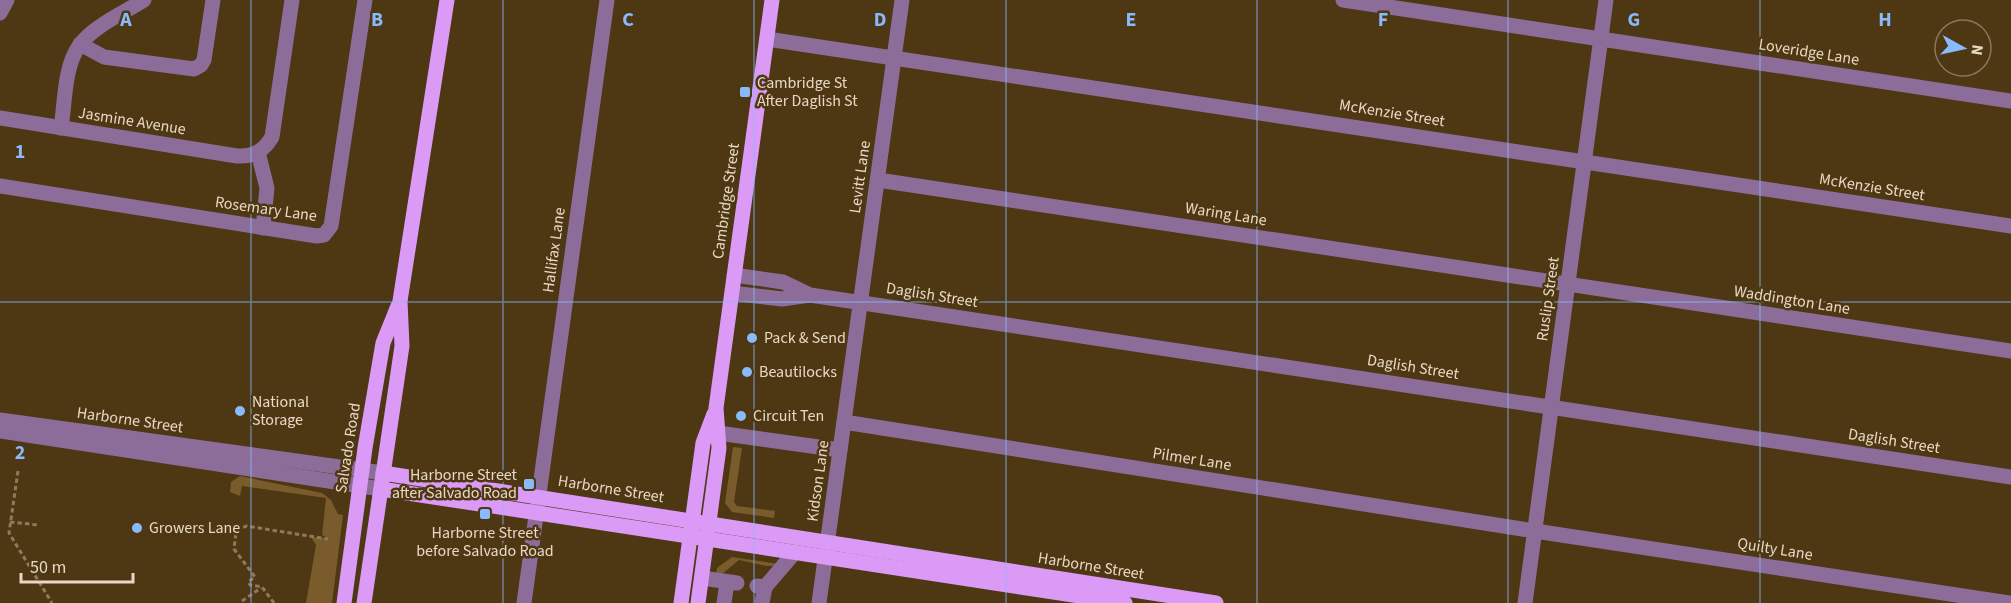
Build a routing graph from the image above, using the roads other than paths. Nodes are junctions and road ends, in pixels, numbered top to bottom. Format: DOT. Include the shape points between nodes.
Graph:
graph roads {
  1 [pos="7,0"];
  2 [pos="144,0"];
  3 [pos="213,0"];
  4 [pos="292,0"];
  5 [pos="364,0"];
  6 [pos="447,0"];
  7 [pos="607,0"];
  8 [pos="772,0"];
  9 [pos="902,0"];
  10 [pos="1343,0"];
  11 [pos="1606,0"];
  12 [pos="0,13"];
  13 [pos="766,39"];
  14 [pos="1601,39"];
  15 [pos="80,44"];
  16 [pos="894,56"];
  17 [pos="2011,101"];
  18 [pos="0,118"];
  19 [pos="61,128"];
  20 [pos="258,152"];
  21 [pos="1585,161"];
  22 [pos="878,180"];
  23 [pos="0,186"];
  24 [pos="2011,226"];
  25 [pos="262,228"];
  26 [pos="734,275"];
  27 [pos="1568,284"];
  28 [pos="732,293"];
  29 [pos="810,295"];
  30 [pos="400,301"];
  31 [pos="861,303"];
  32 [pos="2011,351"];
  33 [pos="716,408"];
  34 [pos="1552,408"];
  35 [pos="0,420"];
  36 [pos="844,422"];
  37 [pos="0,431"];
  38 [pos="718,433"];
  39 [pos="840,450"];
  40 [pos="362,470"];
  41 [pos="383,473"];
  42 [pos="2011,477"];
  43 [pos="360,486"];
  44 [pos="381,489"];
  45 [pos="537,504"];
  46 [pos="692,520"];
  47 [pos="710,522"];
  48 [pos="1535,531"];
  49 [pos="690,536"];
  50 [pos="707,539"];
  51 [pos="827,541"];
  52 [pos="795,552"];
  53 [pos="825,557"];
  54 [pos="702,578"];
  55 [pos="344,603"];
  56 [pos="364,603"];
  57 [pos="524,603"];
  58 [pos="681,603"];
  59 [pos="698,603"];
  60 [pos="724,603"];
  61 [pos="762,603"];
  62 [pos="819,603"];
  63 [pos="1125,603"];
  64 [pos="1216,603"];
  65 [pos="1525,603"];
  66 [pos="2009,603"];
  1 -- 12 [label="street"];
  2 -- 15 [label="street"];
  3 -- 15 [label="street" via="204,60 194,69 104,57"];
  4 -- 20 [label="street" via="274,129 268,144"];
  5 -- 25 [label="street, Rosemary Lane" via="330,229 317,236"];
  6 -- 30 [label="main road, Salvado Road"];
  7 -- 45 [label="street, Hallifax Lane"];
  8 -- 13 [label="main road, Cambridge Street"];
  9 -- 16 [label="street, Levitt Lane"];
  10 -- 14 [label="street, Loveridge Lane"];
  11 -- 14 [label="street, Ruslip Street"];
  13 -- 16 [label="street, McKenzie Street"];
  13 -- 26 [label="main road, Cambridge Street"];
  14 -- 17 [label="street, Loveridge Lane"];
  14 -- 21 [label="street, Ruslip Street"];
  15 -- 19 [label="street" via="71,63"];
  16 -- 21 [label="street, McKenzie Street"];
  16 -- 22 [label="street, Levitt Lane"];
  18 -- 19 [label="street, Jasmine Avenue"];
  19 -- 20 [label="street, Jasmine Avenue" via="237,156"];
  20 -- 25 [label="street" via="267,188"];
  21 -- 24 [label="street, McKenzie Street"];
  21 -- 27 [label="street, Ruslip Street"];
  22 -- 27 [label="street, Waring Lane"];
  22 -- 31 [label="street, Levitt Lane"];
  23 -- 25 [label="street, Rosemary Lane"];
  26 -- 28 [label="main road, Cambridge Street"];
  26 -- 29 [label="street, Daglish Street" via="783,282"];
  27 -- 32 [label="street, Waddington Lane"];
  27 -- 34 [label="street, Ruslip Street"];
  28 -- 29 [label="street, Daglish Street" via="782,299"];
  28 -- 33 [label="main road, Cambridge Street"];
  29 -- 31 [label="street, Daglish Street"];
  30 -- 40 [label="main road, Salvado Road" via="383,343"];
  30 -- 41 [label="main road, Salvado Road" via="402,346"];
  31 -- 34 [label="street, Daglish Street"];
  31 -- 36 [label="street, Kidson Lane"];
  33 -- 38 [label="main road, Cambridge Street"];
  33 -- 46 [label="main road, Cambridge Street" via="703,443"];
  34 -- 42 [label="street, Daglish Street"];
  34 -- 48 [label="street, Ruslip Street"];
  35 -- 40 [label="street, Harborne Street"];
  36 -- 39 [label="street, Kidson Lane"];
  36 -- 48 [label="street, Pilmer Lane"];
  37 -- 43 [label="street, Harborne Street"];
  38 -- 39 [label="street" via="764,445"];
  38 -- 47 [label="main road, Cambridge Street"];
  39 -- 51 [label="street, Kidson Lane"];
  40 -- 41 [label="street, Harborne Street"];
  40 -- 43 [label="main road, Salvado Road"];
  41 -- 44 [label="main road, Salvado Road"];
  41 -- 45 [label="main road, Harborne Street"];
  43 -- 44 [label="street, Harborne Street"];
  43 -- 55 [label="main road, Salvado Road"];
  44 -- 45 [label="main road, Harborne Street"];
  44 -- 56 [label="main road, Salvado Road"];
  45 -- 46 [label="main road, Harborne Street"];
  45 -- 49 [label="main road, Harborne Street"];
  45 -- 57 [label="street, Hallifax Lane"];
  46 -- 47 [label="main road, Harborne Street"];
  46 -- 49 [label="main road, Cambridge Street"];
  47 -- 50 [label="main road, Cambridge Street"];
  47 -- 51 [label="main road, Harborne Street"];
  48 -- 65 [label="street, Ruslip Street"];
  48 -- 66 [label="street, Quilty Lane"];
  49 -- 50 [label="main road, Harborne Street"];
  49 -- 58 [label="main road, Cambridge Street"];
  50 -- 52 [label="main road, Harborne Street"];
  50 -- 54 [label="main road, Cambridge Street"];
  51 -- 53 [label="street, Kidson Lane"];
  51 -- 64 [label="main road, Harborne Street"];
  52 -- 53 [label="main road, Harborne Street"];
  52 -- 61 [label="street" via="761,587"];
  53 -- 62 [label="street, Kidson Lane"];
  53 -- 63 [label="main road, Harborne Street"];
  54 -- 59 [label="main road, Cambridge Street"];
  54 -- 60 [label="street" via="732,582"];
}
